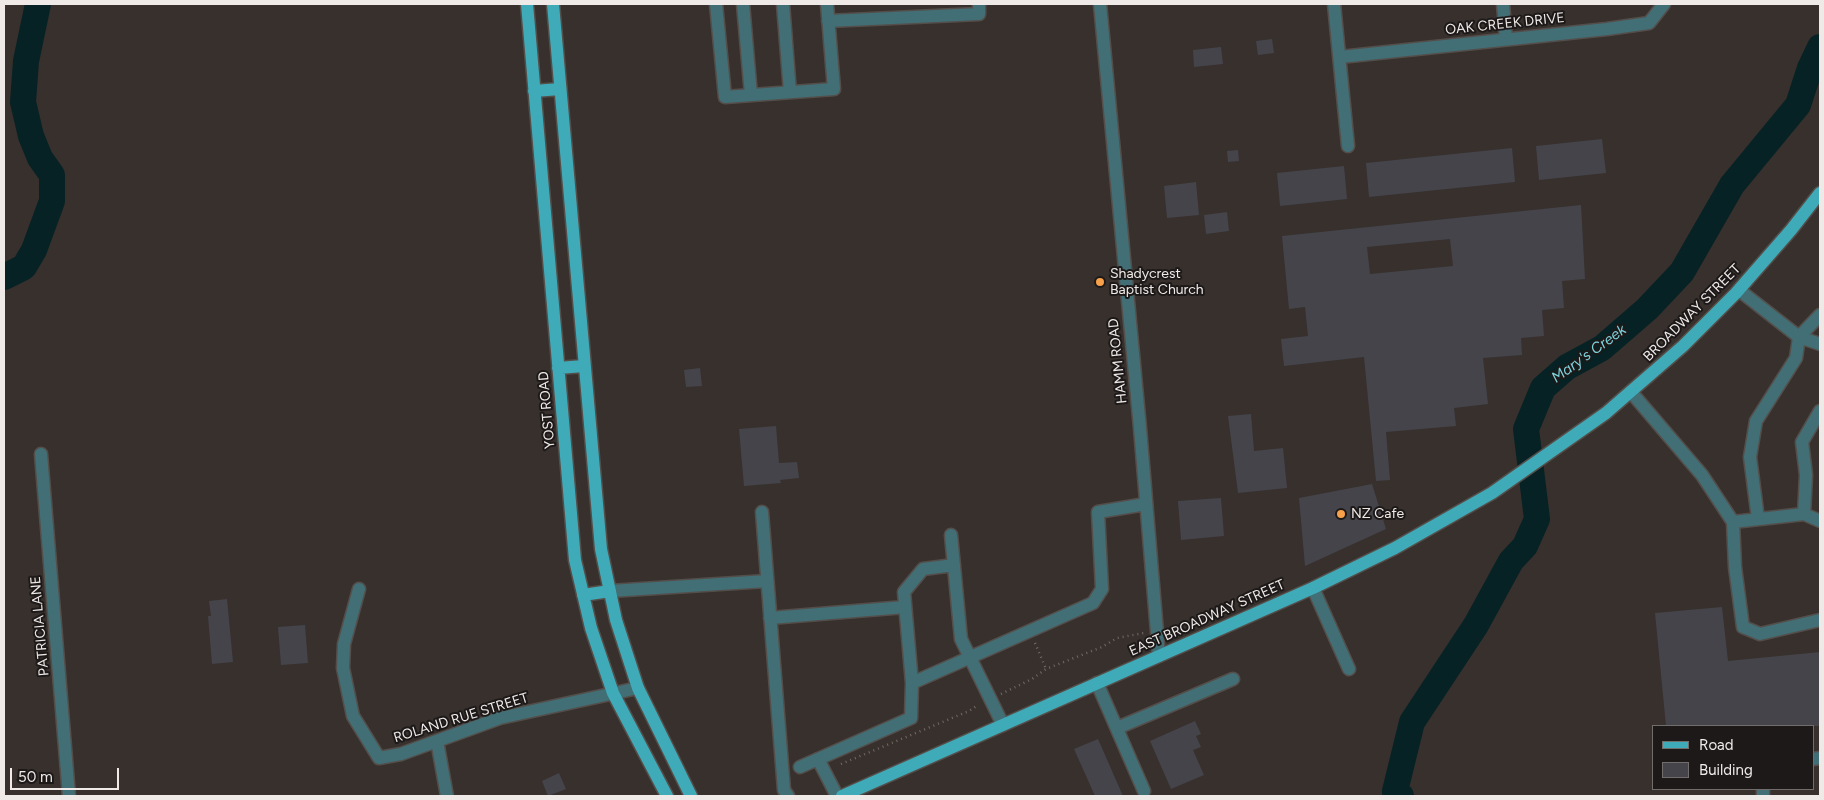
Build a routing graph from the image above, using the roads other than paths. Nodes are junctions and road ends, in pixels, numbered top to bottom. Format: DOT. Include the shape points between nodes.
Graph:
graph roads {
  1 [pos="527,4"];
  2 [pos="553,4"];
  3 [pos="716,4"];
  4 [pos="743,4"];
  5 [pos="783,4"];
  6 [pos="826,4"];
  7 [pos="979,4"];
  8 [pos="1100,4"];
  9 [pos="1334,4"];
  10 [pos="1503,4"];
  11 [pos="1664,4"];
  12 [pos="828,22"];
  13 [pos="1506,39"];
  14 [pos="1340,57"];
  15 [pos="560,89"];
  16 [pos="534,91"];
  17 [pos="790,92"];
  18 [pos="750,95"];
  19 [pos="1348,146"];
  20 [pos="1820,193"];
  21 [pos="1739,290"];
  22 [pos="1820,315"];
  23 [pos="1799,337"];
  24 [pos="1820,344"];
  25 [pos="584,366"];
  26 [pos="558,368"];
  27 [pos="1632,392"];
  28 [pos="1820,411"];
  29 [pos="1570,440"];
  30 [pos="40,454"];
  31 [pos="1146,504"];
  32 [pos="762,512"];
  33 [pos="1804,514"];
  34 [pos="1758,519"];
  35 [pos="1820,521"];
  36 [pos="1733,522"];
  37 [pos="951,535"];
  38 [pos="954,565"];
  39 [pos="767,581"];
  40 [pos="1313,588"];
  41 [pos="359,589"];
  42 [pos="610,591"];
  43 [pos="583,594"];
  44 [pos="905,607"];
  45 [pos="770,618"];
  46 [pos="1820,620"];
  47 [pos="1159,656"];
  48 [pos="970,658"];
  49 [pos="1349,669"];
  50 [pos="1232,679"];
  51 [pos="912,683"];
  52 [pos="1098,683"];
  53 [pos="638,688"];
  54 [pos="613,693"];
  55 [pos="1003,725"];
  56 [pos="1117,728"];
  57 [pos="437,741"];
  58 [pos="821,765"];
  59 [pos="800,767"];
  60 [pos="1144,791"];
  61 [pos="69,796"];
  62 [pos="447,796"];
  63 [pos="667,796"];
  64 [pos="691,796"];
  65 [pos="788,796"];
  66 [pos="838,796"];
  67 [pos="842,796"];
  1 -- 16 [label="main road, YOST ROAD"];
  2 -- 15 [label="main road"];
  3 -- 18 [label="street" via="725,97"];
  4 -- 18 [label="street"];
  5 -- 17 [label="street"];
  6 -- 12 [label="street"];
  7 -- 12 [label="street" via="979,14"];
  8 -- 31 [label="street, HAMM ROAD"];
  9 -- 14 [label="street"];
  10 -- 13 [label="street"];
  11 -- 13 [label="street, OAK CREEK DRIVE" via="1649,23"];
  12 -- 17 [label="street" via="834,89"];
  13 -- 14 [label="street, OAK CREEK DRIVE"];
  14 -- 19 [label="street"];
  15 -- 16 [label="main road"];
  15 -- 25 [label="main road"];
  16 -- 26 [label="main road, YOST ROAD"];
  17 -- 18 [label="street"];
  20 -- 21 [label="main road, BROADWAY STREET"];
  21 -- 23 [label="street"];
  21 -- 27 [label="main road, BROADWAY STREET"];
  22 -- 23 [label="street"];
  23 -- 24 [label="street"];
  23 -- 34 [label="street" via="1796,358 1756,420 1750,457"];
  25 -- 26 [label="main road"];
  25 -- 42 [label="main road" via="601,549"];
  26 -- 43 [label="main road, YOST ROAD" via="575,560"];
  27 -- 29 [label="main road, BROADWAY STREET"];
  27 -- 36 [label="street" via="1702,475"];
  28 -- 33 [label="street" via="1802,442 1806,475"];
  29 -- 40 [label="main road, EAST BROADWAY STREET" via="1492,493 1395,548"];
  30 -- 61 [label="street, PATRICIA LANE"];
  31 -- 47 [label="street, HAMM ROAD"];
  31 -- 48 [label="street" via="1098,512 1102,589 1092,603"];
  32 -- 39 [label="street"];
  33 -- 34 [label="street"];
  33 -- 35 [label="street"];
  34 -- 36 [label="street"];
  36 -- 46 [label="street" via="1743,627 1760,634"];
  37 -- 38 [label="street"];
  38 -- 44 [label="street" via="923,569 904,592"];
  38 -- 48 [label="street" via="962,638"];
  39 -- 42 [label="street"];
  39 -- 45 [label="street"];
  40 -- 47 [label="main road, EAST BROADWAY STREET"];
  40 -- 49 [label="street"];
  41 -- 57 [label="street, ROLAND RUE STREET" via="344,644 353,716 379,758"];
  42 -- 43 [label="main road"];
  42 -- 53 [label="main road"];
  43 -- 54 [label="main road, YOST ROAD"];
  44 -- 45 [label="street"];
  44 -- 51 [label="street"];
  45 -- 65 [label="street" via="784,790"];
  47 -- 52 [label="main road, EAST BROADWAY STREET"];
  48 -- 51 [label="street"];
  48 -- 55 [label="street"];
  50 -- 56 [label="street"];
  51 -- 58 [label="street" via="911,718"];
  52 -- 55 [label="main road, EAST BROADWAY STREET"];
  52 -- 56 [label="street"];
  53 -- 54 [label="street, ROLAND RUE STREET"];
  53 -- 64 [label="main road"];
  54 -- 57 [label="street, ROLAND RUE STREET" via="500,718"];
  54 -- 63 [label="main road, YOST ROAD"];
  55 -- 67 [label="main road, EAST BROADWAY STREET"];
  56 -- 60 [label="street"];
  57 -- 62 [label="street"];
  58 -- 59 [label="street"];
  58 -- 66 [label="street"];
}
